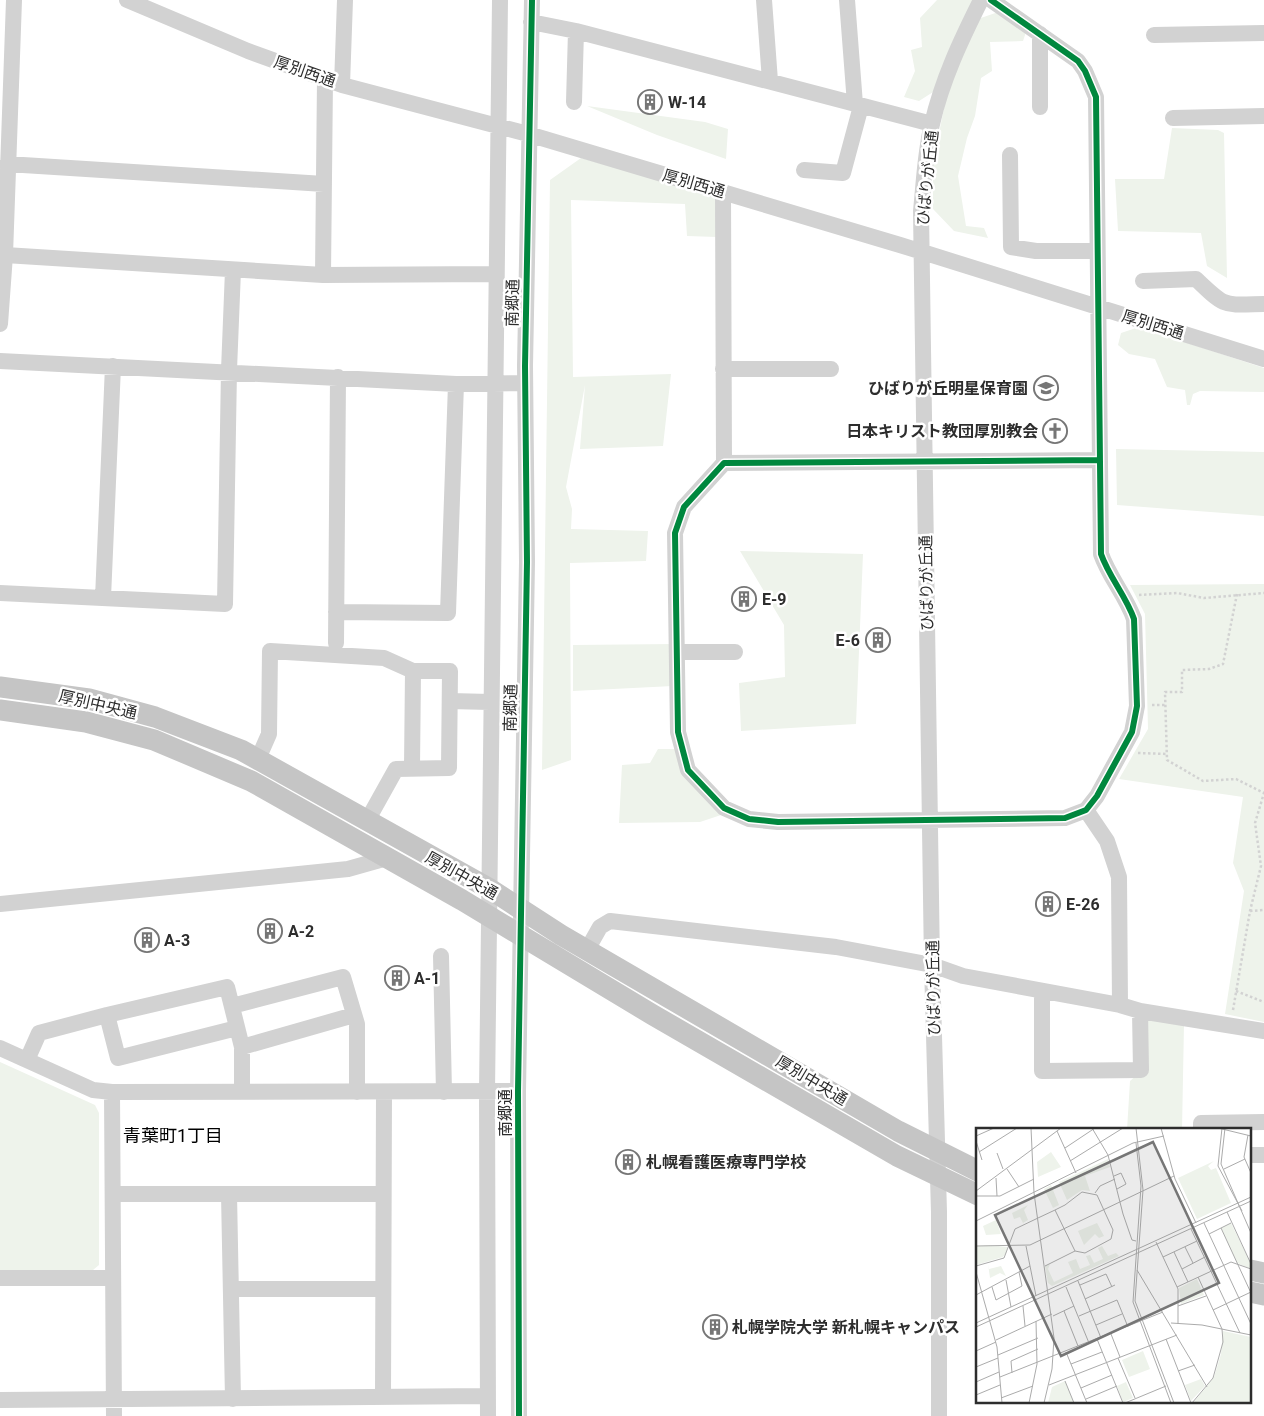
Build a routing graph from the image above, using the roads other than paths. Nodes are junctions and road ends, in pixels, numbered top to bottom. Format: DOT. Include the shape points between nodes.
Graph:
graph roads {
  1 [pos="14,0"];
  2 [pos="127,0"];
  3 [pos="345,0"];
  4 [pos="500,0"];
  5 [pos="532,0"];
  6 [pos="764,0"];
  7 [pos="847,0"];
  8 [pos="981,0"];
  9 [pos="991,0"];
  10 [pos="531,22"];
  11 [pos="576,31"];
  12 [pos="1264,32"];
  13 [pos="1040,34"];
  14 [pos="1154,34"];
  15 [pos="5,54"];
  16 [pos="325,79"];
  17 [pos="770,81"];
  18 [pos="342,84"];
  19 [pos="574,102"];
  20 [pos="858,105"];
  21 [pos="1040,107"];
  22 [pos="1264,116"];
  23 [pos="1173,118"];
  24 [pos="932,124"];
  25 [pos="499,126"];
  26 [pos="528,134"];
  27 [pos="1010,155"];
  28 [pos="7,164"];
  29 [pos="804,170"];
  30 [pos="324,184"];
  31 [pos="723,192"];
  32 [pos="1097,251"];
  33 [pos="922,252"];
  34 [pos="5,255"];
  35 [pos="233,270"];
  36 [pos="496,274"];
  37 [pos="323,275"];
  38 [pos="1144,280"];
  39 [pos="1264,304"];
  40 [pos="1097,306"];
  41 [pos="0,324"];
  42 [pos="1264,358"];
  43 [pos="0,360"];
  44 [pos="113,366"];
  45 [pos="723,368"];
  46 [pos="830,369"];
  47 [pos="228,370"];
  48 [pos="338,377"];
  49 [pos="494,383"];
  50 [pos="524,383"];
  51 [pos="456,384"];
  52 [pos="1100,460"];
  53 [pos="924,462"];
  54 [pos="724,463"];
  55 [pos="0,593"];
  56 [pos="103,598"];
  57 [pos="336,612"];
  58 [pos="336,643"];
  59 [pos="677,652"];
  60 [pos="735,652"];
  61 [pos="413,671"];
  62 [pos="0,687"];
  63 [pos="450,701"];
  64 [pos="490,702"];
  65 [pos="0,710"];
  66 [pos="258,759"];
  67 [pos="412,768"];
  68 [pos="1086,810"];
  69 [pos="930,820"];
  70 [pos="367,821"];
  71 [pos="387,858"];
  72 [pos="490,889"];
  73 [pos="0,904"];
  74 [pos="520,908"];
  75 [pos="490,917"];
  76 [pos="520,934"];
  77 [pos="587,950"];
  78 [pos="441,956"];
  79 [pos="932,965"];
  80 [pos="1042,991"];
  81 [pos="1120,1005"];
  82 [pos="232,1006"];
  83 [pos="1140,1011"];
  84 [pos="354,1015"];
  85 [pos="107,1016"];
  86 [pos="237,1028"];
  87 [pos="1264,1031"];
  88 [pos="242,1047"];
  89 [pos="0,1048"];
  90 [pos="27,1060"];
  91 [pos="242,1090"];
  92 [pos="518,1091"];
  93 [pos="112,1092"];
  94 [pos="357,1092"];
  95 [pos="384,1092"];
  96 [pos="444,1092"];
  97 [pos="487,1092"];
  98 [pos="1264,1122"];
  99 [pos="1201,1128"];
  100 [pos="937,1150"];
  101 [pos="976,1170"];
  102 [pos="938,1176"];
  103 [pos="976,1193"];
  104 [pos="114,1194"];
  105 [pos="229,1194"];
  106 [pos="382,1194"];
  107 [pos="0,1278"];
  108 [pos="112,1278"];
  109 [pos="231,1289"];
  110 [pos="382,1290"];
  111 [pos="383,1396"];
  112 [pos="488,1396"];
  113 [pos="114,1399"];
  114 [pos="234,1399"];
  115 [pos="0,1400"];
  116 [pos="114,1416"];
  117 [pos="488,1416"];
  118 [pos="519,1416"];
  119 [pos="939,1416"];
  1 -- 15 [label="street"];
  2 -- 16 [label="street, 厚別西通" via="248,51"];
  3 -- 18 [label="street"];
  4 -- 25 [label="street, 南郷通"];
  5 -- 10 [label="street, 南郷通"];
  6 -- 17 [label="street"];
  7 -- 20 [label="street"];
  8 -- 24 [label="street, ひばりが丘通" via="955,51"];
  9 -- 13 [label="street"];
  10 -- 11 [label="street"];
  10 -- 26 [label="street, 南郷通"];
  11 -- 17 [label="street"];
  11 -- 19 [label="street"];
  12 -- 14 [label="street"];
  13 -- 21 [label="street"];
  13 -- 32 [label="street" via="1078,61 1086,71 1096,97"];
  15 -- 28 [label="street"];
  16 -- 18 [label="street, 厚別西通"];
  16 -- 30 [label="street"];
  17 -- 20 [label="street"];
  18 -- 25 [label="street, 厚別西通"];
  20 -- 24 [label="street"];
  20 -- 29 [label="street" via="843,173"];
  22 -- 23 [label="street"];
  24 -- 33 [label="street, ひばりが丘通" via="921,211"];
  25 -- 26 [label="street, 厚別西通"];
  25 -- 36 [label="street, 南郷通"];
  26 -- 31 [label="street, 厚別西通"];
  26 -- 50 [label="street, 南郷通"];
  27 -- 32 [label="street" via="1011,247 1036,251"];
  28 -- 30 [label="street"];
  28 -- 34 [label="street"];
  30 -- 37 [label="street"];
  31 -- 33 [label="street, 厚別西通"];
  31 -- 45 [label="street"];
  32 -- 40 [label="street"];
  33 -- 40 [label="street, 厚別西通"];
  33 -- 53 [label="street, ひばりが丘通"];
  34 -- 35 [label="street"];
  34 -- 41 [label="street"];
  35 -- 37 [label="street"];
  35 -- 47 [label="street"];
  36 -- 37 [label="street"];
  36 -- 49 [label="street, 南郷通"];
  38 -- 39 [label="street" via="1196,279 1219,302 1228,305"];
  40 -- 42 [label="street, 厚別西通"];
  40 -- 52 [label="street"];
  43 -- 44 [label="street"];
  44 -- 47 [label="street"];
  44 -- 56 [label="street"];
  45 -- 46 [label="street"];
  45 -- 54 [label="street"];
  47 -- 48 [label="street"];
  47 -- 56 [label="street" via="225,604"];
  48 -- 51 [label="street"];
  48 -- 57 [label="street"];
  49 -- 50 [label="street"];
  49 -- 51 [label="street"];
  49 -- 64 [label="street, 南郷通"];
  50 -- 74 [label="street, 南郷通" via="527,562"];
  51 -- 57 [label="street" via="448,613"];
  52 -- 53 [label="street"];
  52 -- 68 [label="street" via="1101,554 1134,619 1137,706 1132,732"];
  53 -- 54 [label="street"];
  53 -- 69 [label="street, ひばりが丘通"];
  54 -- 59 [label="street" via="684,507 676,532"];
  55 -- 56 [label="street"];
  57 -- 58 [label="street"];
  59 -- 60 [label="street"];
  59 -- 69 [label="street" via="680,745 688,770 724,808 748,820 778,822"];
  61 -- 63 [label="street" via="450,671"];
  61 -- 66 [label="street" via="384,658 270,651 269,734"];
  61 -- 67 [label="street"];
  62 -- 66 [label="main road, 厚別中央通" via="89,698 155,718"];
  63 -- 64 [label="street"];
  63 -- 67 [label="street" via="449,768"];
  64 -- 72 [label="street, 南郷通"];
  65 -- 71 [label="main road, 厚別中央通" via="86,722 154,740 251,781"];
  66 -- 70 [label="main road, 厚別中央通"];
  67 -- 70 [label="street" via="396,769"];
  68 -- 69 [label="street" via="1065,818"];
  68 -- 81 [label="street" via="1107,841 1119,877"];
  69 -- 79 [label="street, ひばりが丘通"];
  70 -- 72 [label="main road, 厚別中央通"];
  71 -- 73 [label="street" via="348,869"];
  71 -- 75 [label="main road, 厚別中央通"];
  72 -- 74 [label="main road, 厚別中央通"];
  72 -- 75 [label="street, 南郷通"];
  74 -- 76 [label="street, 南郷通"];
  74 -- 77 [label="main road, 厚別中央通"];
  75 -- 76 [label="main road, 厚別中央通"];
  75 -- 97 [label="street, 南郷通"];
  76 -- 92 [label="street, 南郷通"];
  76 -- 102 [label="main road, 厚別中央通" via="661,1020 897,1156"];
  77 -- 79 [label="street" via="600,927 610,921 836,947"];
  77 -- 100 [label="main road, 厚別中央通" via="898,1131"];
  78 -- 96 [label="street"];
  79 -- 80 [label="street" via="963,976"];
  79 -- 100 [label="street, ひばりが丘通"];
  80 -- 81 [label="street"];
  80 -- 83 [label="street" via="1042,1071 1141,1070"];
  81 -- 83 [label="street"];
  82 -- 84 [label="street" via="343,977"];
  82 -- 85 [label="street" via="227,987"];
  82 -- 86 [label="street"];
  83 -- 87 [label="street"];
  84 -- 88 [label="street"];
  84 -- 94 [label="street" via="357,1024"];
  85 -- 86 [label="street" via="118,1058"];
  85 -- 90 [label="street" via="39,1033"];
  86 -- 88 [label="street"];
  88 -- 91 [label="street"];
  89 -- 90 [label="street"];
  90 -- 93 [label="street" via="93,1090"];
  91 -- 93 [label="street"];
  91 -- 94 [label="street"];
  92 -- 97 [label="street"];
  92 -- 118 [label="street, 南郷通"];
  93 -- 104 [label="street"];
  94 -- 95 [label="street"];
  95 -- 96 [label="street"];
  95 -- 106 [label="street"];
  96 -- 97 [label="street"];
  97 -- 112 [label="street, 南郷通"];
  98 -- 99 [label="street" via="1201,1123"];
  100 -- 101 [label="main road, 厚別中央通"];
  100 -- 102 [label="street, ひばりが丘通"];
  102 -- 103 [label="main road, 厚別中央通"];
  102 -- 119 [label="street, ひばりが丘通"];
  104 -- 105 [label="street"];
  104 -- 108 [label="street"];
  105 -- 106 [label="street"];
  105 -- 109 [label="street"];
  106 -- 110 [label="street"];
  107 -- 108 [label="street"];
  108 -- 113 [label="street"];
  109 -- 110 [label="street"];
  109 -- 114 [label="street"];
  110 -- 111 [label="street"];
  111 -- 112 [label="street"];
  111 -- 114 [label="street"];
  112 -- 117 [label="street, 南郷通"];
  113 -- 114 [label="street"];
  113 -- 115 [label="street"];
  113 -- 116 [label="street"];
}
